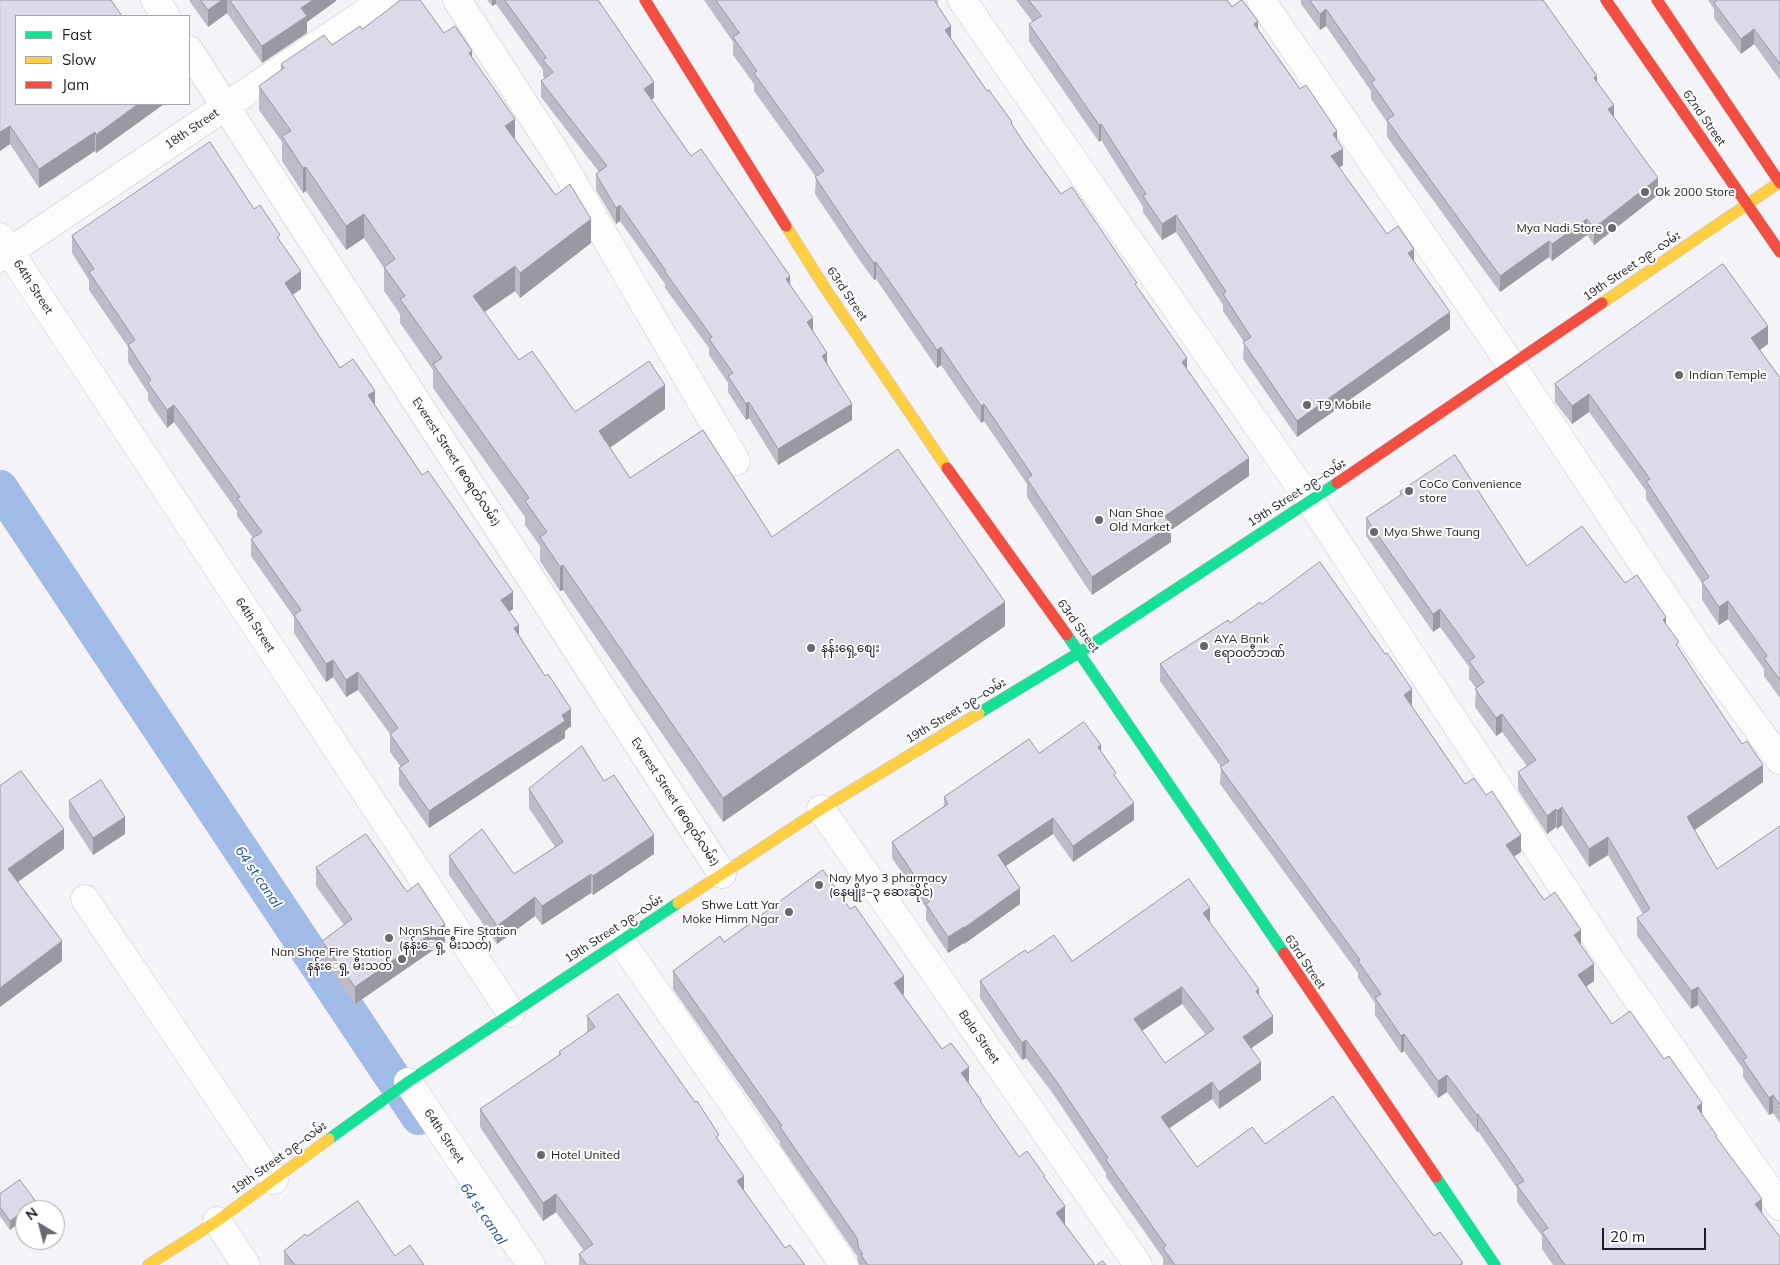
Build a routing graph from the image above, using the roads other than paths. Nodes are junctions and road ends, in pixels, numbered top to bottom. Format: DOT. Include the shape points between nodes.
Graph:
graph roads {
  1 [pos="156,0"];
  2 [pos="384,0"];
  3 [pos="458,0"];
  4 [pos="645,0"];
  5 [pos="962,0"];
  6 [pos="1261,0"];
  7 [pos="1606,0"];
  8 [pos="1657,0"];
  9 [pos="165,15"];
  10 [pos="190,52"];
  11 [pos="226,106"];
  12 [pos="1780,183"];
  13 [pos="1747,205"];
  14 [pos="3,249"];
  15 [pos="1780,252"];
  16 [pos="1512,366"];
  17 [pos="736,461"];
  18 [pos="1310,501"];
  19 [pos="1080,652"];
  20 [pos="1780,760"];
  21 [pos="821,809"];
  22 [pos="722,874"];
  23 [pos="85,899"];
  24 [pos="620,941"];
  25 [pos="511,1013"];
  26 [pos="405,1084"];
  27 [pos="274,1180"];
  28 [pos="1780,1206"];
  29 [pos="217,1221"];
  30 [pos="148,1265"];
  31 [pos="246,1265"];
  32 [pos="531,1265"];
  33 [pos="844,1265"];
  34 [pos="1138,1265"];
  35 [pos="1495,1265"];
  1 -- 9 [label="street"];
  2 -- 11 [label="street, 18th Street"];
  3 -- 17 [label="street" via="556,153"];
  4 -- 19 [label="street, 63rd Street" via="825,288 960,487"];
  5 -- 18 [label="street"];
  6 -- 16 [label="street"];
  7 -- 13 [label="street, 62nd Street"];
  8 -- 12 [label="street"];
  10 -- 11 [label="street, Everest Street (ဧ၀ရတ်လမ်း)"];
  11 -- 14 [label="street, 18th Street"];
  11 -- 22 [label="street, Everest Street (ဧ၀ရတ်လမ်း)"];
  12 -- 13 [label="street, 19th Street ၁၉−လမ်း"];
  13 -- 15 [label="street, 62nd Street"];
  13 -- 16 [label="street, 19th Street ၁၉−လမ်း"];
  14 -- 25 [label="street, 64th Street"];
  16 -- 18 [label="street, 19th Street ၁၉−လမ်း"];
  16 -- 20 [label="street" via="1696,644"];
  18 -- 19 [label="street, 19th Street ၁၉−လမ်း"];
  18 -- 28 [label="street" via="1610,959"];
  19 -- 21 [label="street, 19th Street ၁၉−လမ်း"];
  19 -- 35 [label="street, 63rd Street"];
  21 -- 22 [label="street, 19th Street ၁၉−လမ်း"];
  21 -- 34 [label="street, Bala Street"];
  22 -- 24 [label="street, 19th Street ၁၉−လမ်း"];
  23 -- 27 [label="street"];
  24 -- 25 [label="street, 19th Street ၁၉−လမ်း"];
  24 -- 33 [label="street"];
  25 -- 26 [label="street, 19th Street ၁၉−လမ်း"];
  26 -- 27 [label="street, 19th Street ၁၉−လမ်း"];
  26 -- 32 [label="street, 64th Street"];
  27 -- 29 [label="street, 19th Street ၁၉−လမ်း"];
  29 -- 30 [label="street, 19th Street ၁၉−လမ်း"];
  29 -- 31 [label="street"];
}
